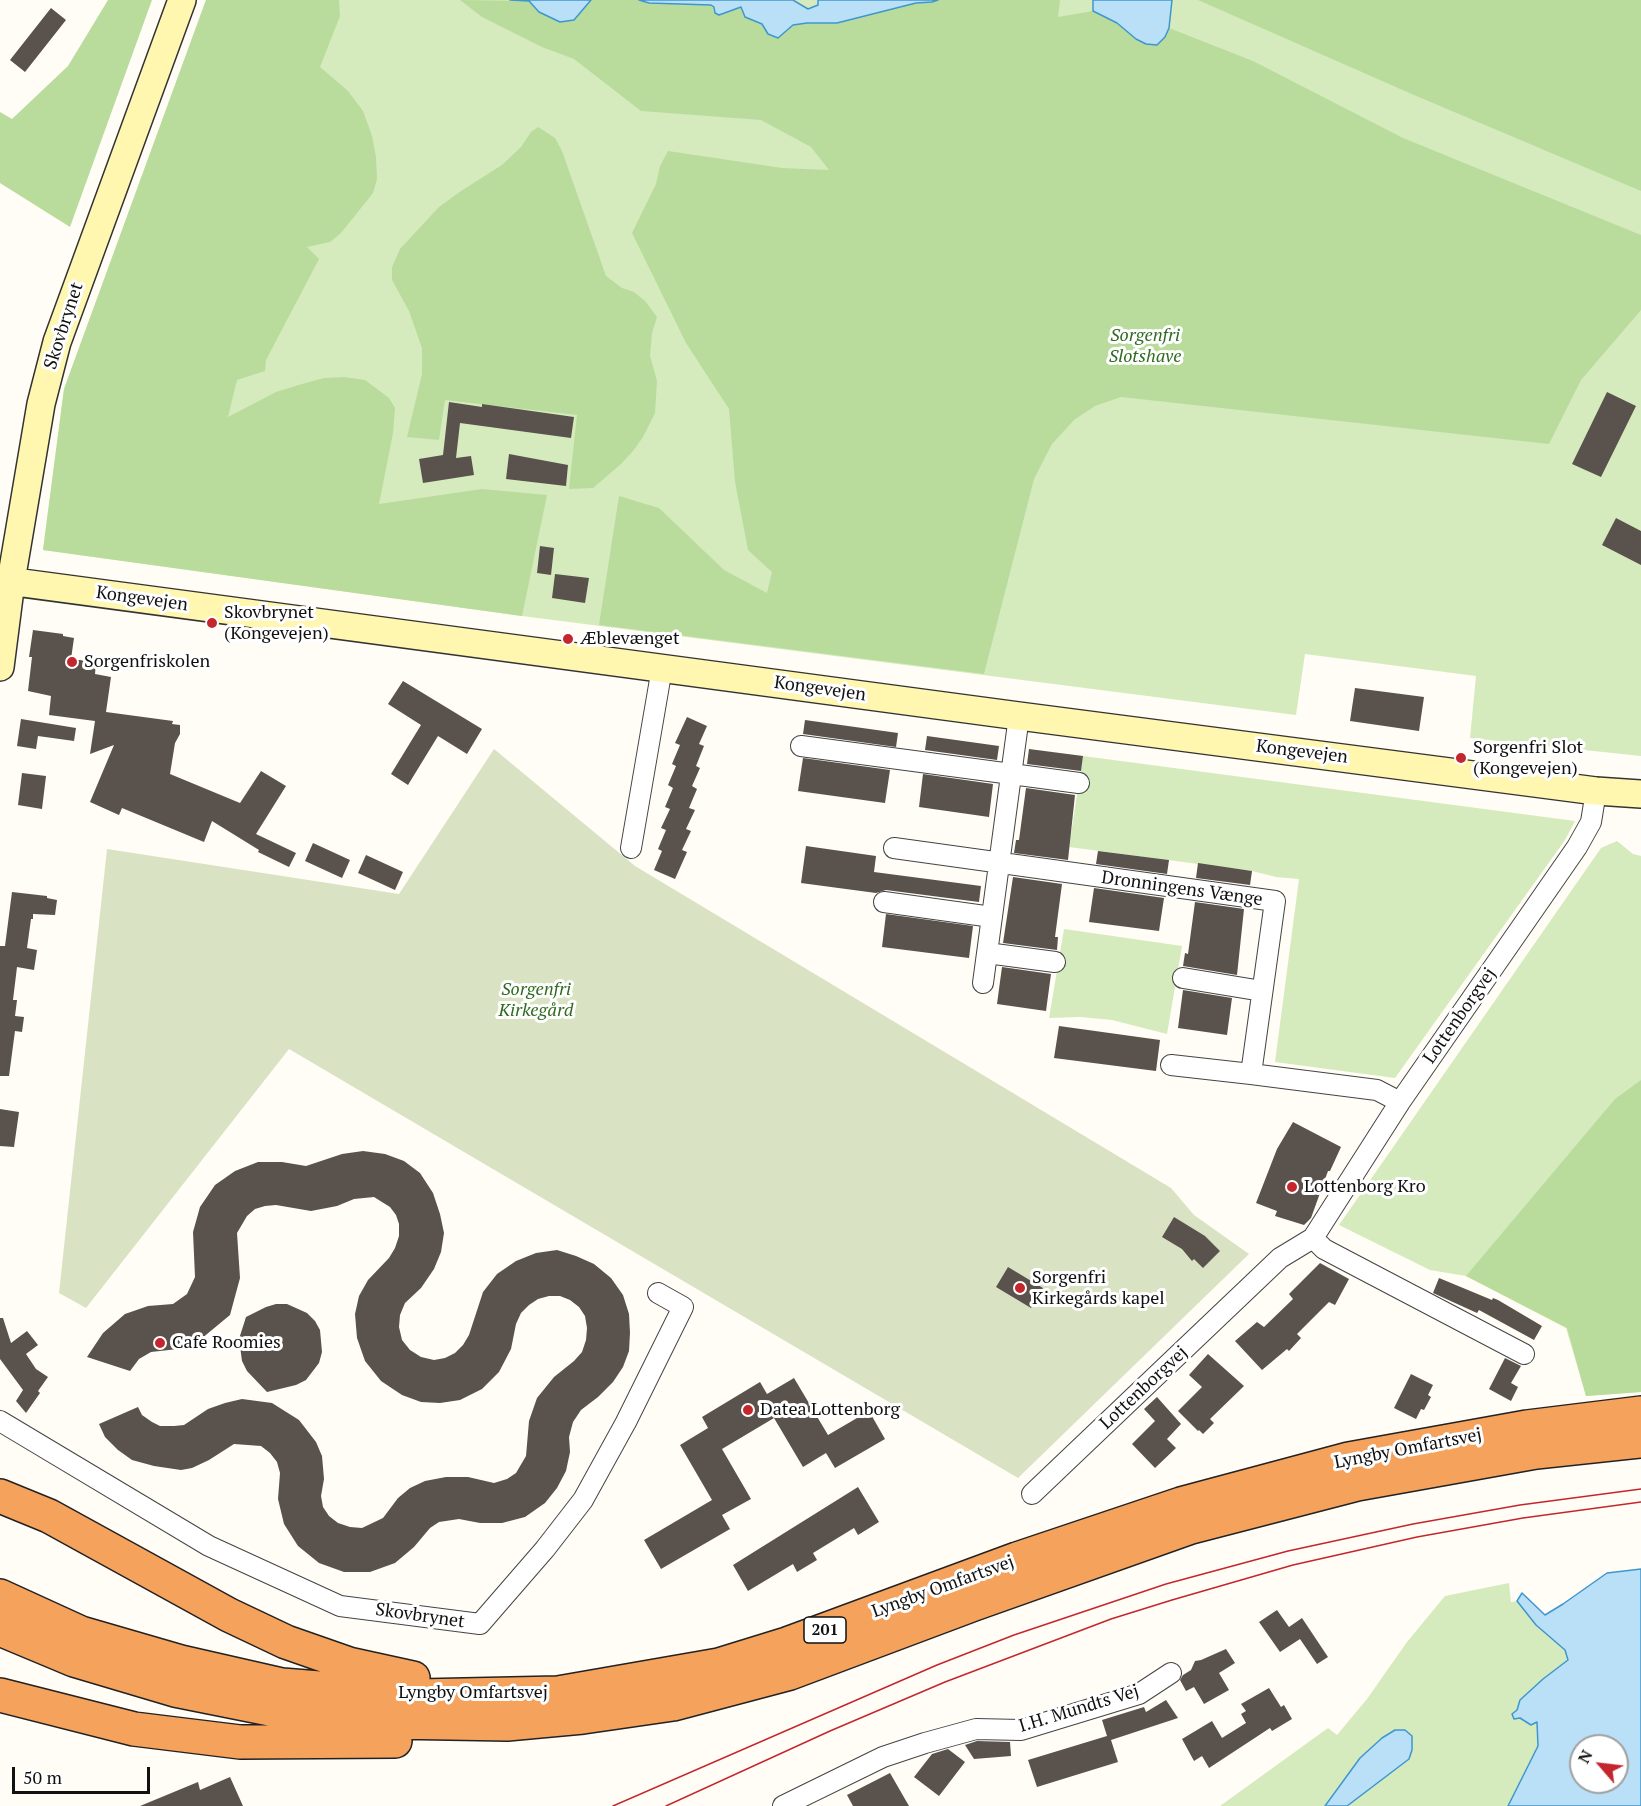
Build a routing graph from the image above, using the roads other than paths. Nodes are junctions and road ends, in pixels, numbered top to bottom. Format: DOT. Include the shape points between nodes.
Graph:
graph roads {
  1 [pos="182,0"];
  2 [pos="6,580"];
  3 [pos="0,667"];
  4 [pos="662,668"];
  5 [pos="1019,716"];
  6 [pos="801,746"];
  7 [pos="1012,774"];
  8 [pos="1079,783"];
  9 [pos="1596,791"];
  10 [pos="1641,794"];
  11 [pos="631,848"];
  12 [pos="894,848"];
  13 [pos="999,864"];
  14 [pos="884,902"];
  15 [pos="992,917"];
  16 [pos="987,953"];
  17 [pos="1055,962"];
  18 [pos="1183,978"];
  19 [pos="983,983"];
  20 [pos="1262,991"];
  21 [pos="1171,1065"];
  22 [pos="1251,1074"];
  23 [pos="1400,1102"];
  24 [pos="1313,1238"];
  25 [pos="658,1293"];
  26 [pos="1524,1354"];
  27 [pos="1641,1413"];
  28 [pos="0,1421"];
  29 [pos="1641,1440"];
  30 [pos="1032,1494"];
  31 [pos="0,1496"];
  32 [pos="0,1596"];
  33 [pos="0,1629"];
  34 [pos="1171,1673"];
  35 [pos="558,1693"];
  36 [pos="0,1695"];
  37 [pos="507,1724"];
  38 [pos="783,1806"];
  1 -- 2 [label="street, Skovbrynet" via="57,342"];
  2 -- 3 [label="street, Skovbrynet"];
  2 -- 4 [label="street, Kongevejen"];
  4 -- 5 [label="street, Kongevejen"];
  4 -- 11 [label="street"];
  5 -- 7 [label="street"];
  5 -- 9 [label="street, Kongevejen"];
  6 -- 7 [label="street"];
  7 -- 8 [label="street"];
  7 -- 13 [label="street"];
  9 -- 10 [label="street, Kongevejen"];
  9 -- 23 [label="street, Lottenborgvej" via="1591,822 1577,847"];
  12 -- 13 [label="street, Dronningens Vænge"];
  13 -- 15 [label="street"];
  13 -- 20 [label="street, Dronningens Vænge" via="1275,901"];
  14 -- 15 [label="street"];
  15 -- 16 [label="street"];
  16 -- 17 [label="street"];
  16 -- 19 [label="street"];
  18 -- 20 [label="street"];
  20 -- 22 [label="street, Dronningens Vænge"];
  21 -- 22 [label="street"];
  22 -- 23 [label="street" via="1377,1090"];
  23 -- 24 [label="street, Lottenborgvej"];
  24 -- 26 [label="street" via="1324,1249"];
  24 -- 30 [label="street, Lottenborgvej" via="1280,1258"];
  25 -- 28 [label="street, Skovbrynet" via="683,1307 626,1422 583,1500 480,1624 332,1603 209,1546"];
  27 -- 35 [label="highway, Lyngby Omfartsvej / 201" via="1527,1426 1349,1459 1181,1504 719,1665"];
  29 -- 37 [label="highway, Lyngby Omfartsvej / 201" via="1536,1452 1357,1484 1191,1527 790,1673 673,1704"];
  31 -- 35 [label="highway" via="49,1516 286,1642 349,1664 413,1678"];
  32 -- 35 [label="highway, Lyngby Omfartsvej / 201" via="81,1633 181,1662 282,1685 418,1696"];
  33 -- 37 [label="highway, Lyngby Omfartsvej / 201" via="74,1660 175,1690 280,1711 392,1722"];
  34 -- 38 [label="street, I.H. Mundts Vej" via="1139,1694 1021,1730 976,1729 883,1757"];
  36 -- 37 [label="highway" via="134,1729 240,1742 413,1741"];
}
